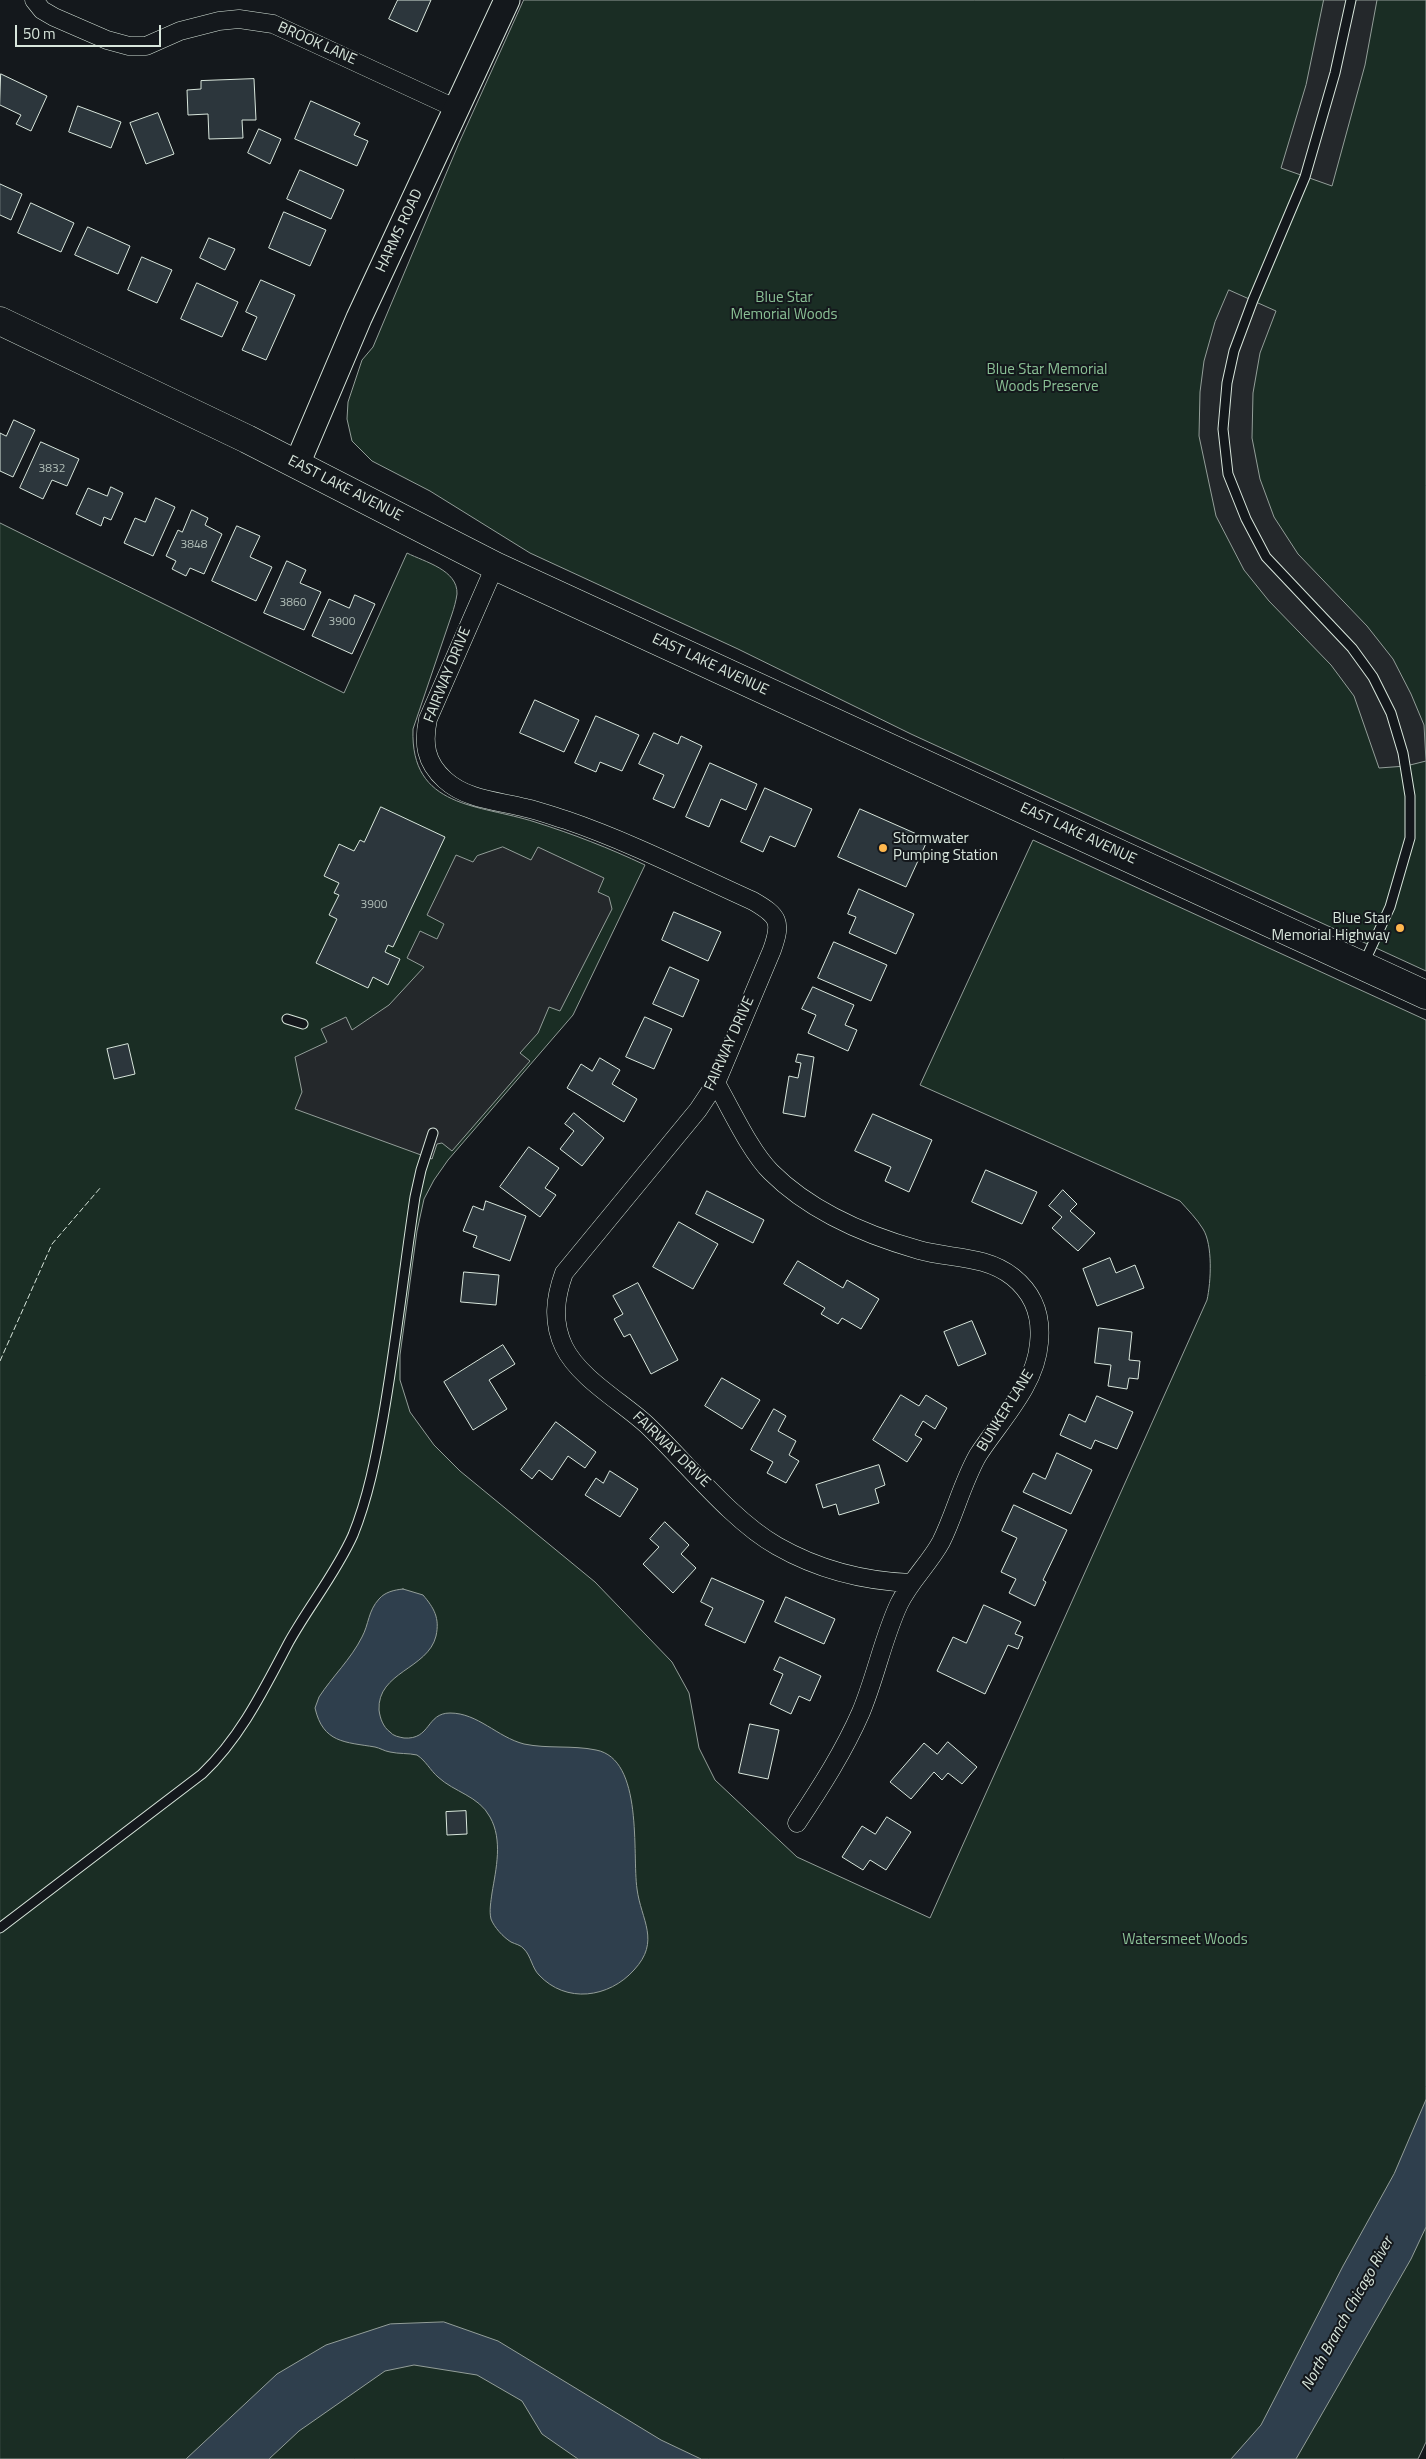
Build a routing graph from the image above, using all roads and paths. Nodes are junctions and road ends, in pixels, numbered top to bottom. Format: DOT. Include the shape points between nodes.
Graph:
graph roads {
  1 [pos="34,0"];
  2 [pos="507,0"];
  3 [pos="1351,0"];
  4 [pos="457,109"];
  5 [pos="0,321"];
  6 [pos="297,464"];
  7 [pos="495,566"];
  8 [pos="1363,966"];
  9 [pos="1426,995"];
  10 [pos="287,1019"];
  11 [pos="303,1024"];
  12 [pos="716,1083"];
  13 [pos="434,1134"];
  14 [pos="911,1583"];
  15 [pos="796,1823"];
  16 [pos="0,1928"];
  1 -- 4 [label="street, BROOK LANE" via="54,17 129,46 146,46 180,31 219,21 239,19 273,24"];
  2 -- 4 [label="main road, HARMS ROAD"];
  3 -- 8 [label="lane" via="1335,73 1305,177 1234,351 1222,428 1228,474 1266,557 1352,648 1373,677 1392,713 1403,752 1410,796 1410,838 1390,907"];
  4 -- 6 [label="main road, HARMS ROAD" via="360,318"];
  5 -- 6 [label="main road, EAST LAKE AVENUE"];
  6 -- 7 [label="main road, EAST LAKE AVENUE"];
  7 -- 8 [label="main road, EAST LAKE AVENUE"];
  7 -- 12 [label="street, FAIRWAY DRIVE" via="428,719 425,752 433,768 460,790 527,808 614,838 753,901 777,919 778,933"];
  8 -- 9 [label="main road, EAST LAKE AVENUE"];
  10 -- 11 [label="lane"];
  12 -- 14 [label="street, BUNKER LANE" via="769,1170 806,1200 839,1220 876,1236 921,1250 999,1267 1030,1294 1038,1315 1040,1344 1025,1387 977,1458 940,1543"];
  12 -- 14 [label="street, FAIRWAY DRIVE" via="564,1273 557,1294 556,1313 564,1348 579,1367 673,1449 747,1525 776,1545 808,1562 841,1573 876,1581"];
  13 -- 16 [label="lane" via="415,1197 389,1382 368,1487 353,1535 339,1561 297,1627 239,1731 217,1759 202,1774"];
  14 -- 15 [label="street, BUNKER LANE" via="892,1620 862,1711 828,1778"];
}
